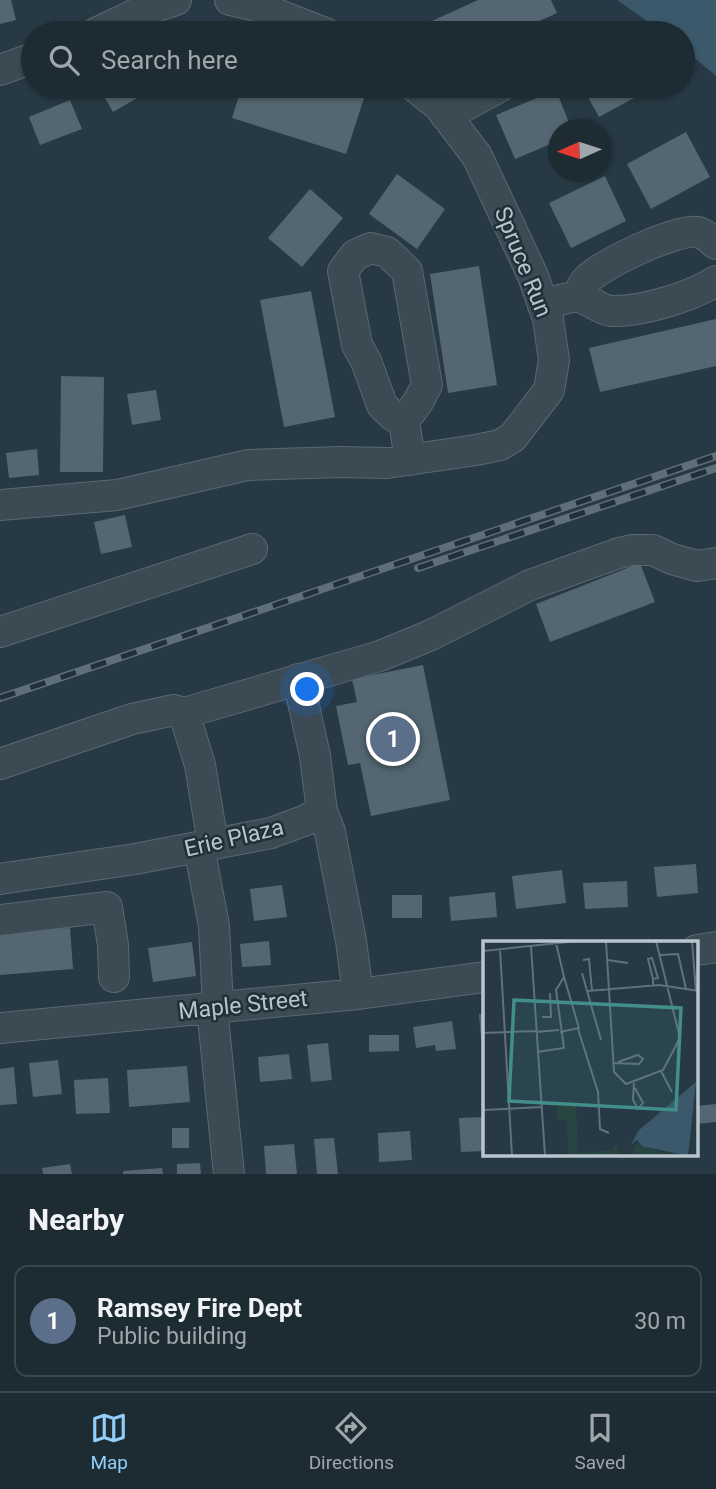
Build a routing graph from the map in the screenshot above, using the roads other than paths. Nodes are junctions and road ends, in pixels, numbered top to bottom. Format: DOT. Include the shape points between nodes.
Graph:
graph roads {
  1 [pos="176,0"];
  2 [pos="230,0"];
  3 [pos="121,21"];
  4 [pos="295,21"];
  5 [pos="21,62"];
  6 [pos="0,70"];
  7 [pos="429,98"];
  8 [pos="478,98"];
  9 [pos="446,116"];
  10 [pos="716,244"];
  11 [pos="716,281"];
  12 [pos="577,297"];
  13 [pos="544,306"];
  14 [pos="404,421"];
  15 [pos="410,460"];
  16 [pos="0,505"];
  17 [pos="252,549"];
  18 [pos="716,563"];
  19 [pos="0,632"];
  20 [pos="299,679"];
  21 [pos="184,713"];
  22 [pos="0,764"];
  23 [pos="322,811"];
  24 [pos="206,845"];
  25 [pos="0,879"];
  26 [pos="0,920"];
  27 [pos="716,947"];
  28 [pos="698,950"];
  29 [pos="114,977"];
  30 [pos="483,977"];
  31 [pos="358,993"];
  32 [pos="215,1007"];
  33 [pos="0,1028"];
  34 [pos="229,1174"];
  1 -- 3 [label="street"];
  2 -- 4 [label="street"];
  5 -- 6 [label="street"];
  7 -- 9 [label="street, Spruce Run"];
  8 -- 9 [label="street"];
  9 -- 13 [label="street, Spruce Run" via="477,156"];
  10 -- 12 [label="street" via="698,232 678,233 609,265 585,281"];
  11 -- 12 [label="street" via="661,304 633,309 608,311"];
  12 -- 13 [label="street"];
  13 -- 15 [label="street, Spruce Run" via="554,360 549,390 513,438 500,445"];
  14 -- 14 [label="street" via="427,384 407,271 387,253 371,248 355,255 343,271 345,287 358,345 382,405"];
  14 -- 15 [label="street"];
  15 -- 16 [label="street, Spruce Run" via="247,465 117,495"];
  17 -- 19 [label="street"];
  18 -- 20 [label="street" via="697,566 653,550 619,553 530,585 380,656"];
  20 -- 21 [label="street"];
  20 -- 23 [label="street"];
  21 -- 22 [label="street" via="174,710 132,719"];
  21 -- 24 [label="street" via="200,765"];
  23 -- 24 [label="street, Erie Plaza" via="271,833"];
  23 -- 31 [label="street" via="330,832"];
  24 -- 25 [label="street, Erie Plaza"];
  24 -- 32 [label="street"];
  26 -- 29 [label="street" via="107,907"];
  27 -- 28 [label="street"];
  30 -- 31 [label="street, Maple Street"];
  31 -- 32 [label="street, Maple Street"];
  32 -- 33 [label="street, Maple Street"];
  32 -- 34 [label="street"];
}
